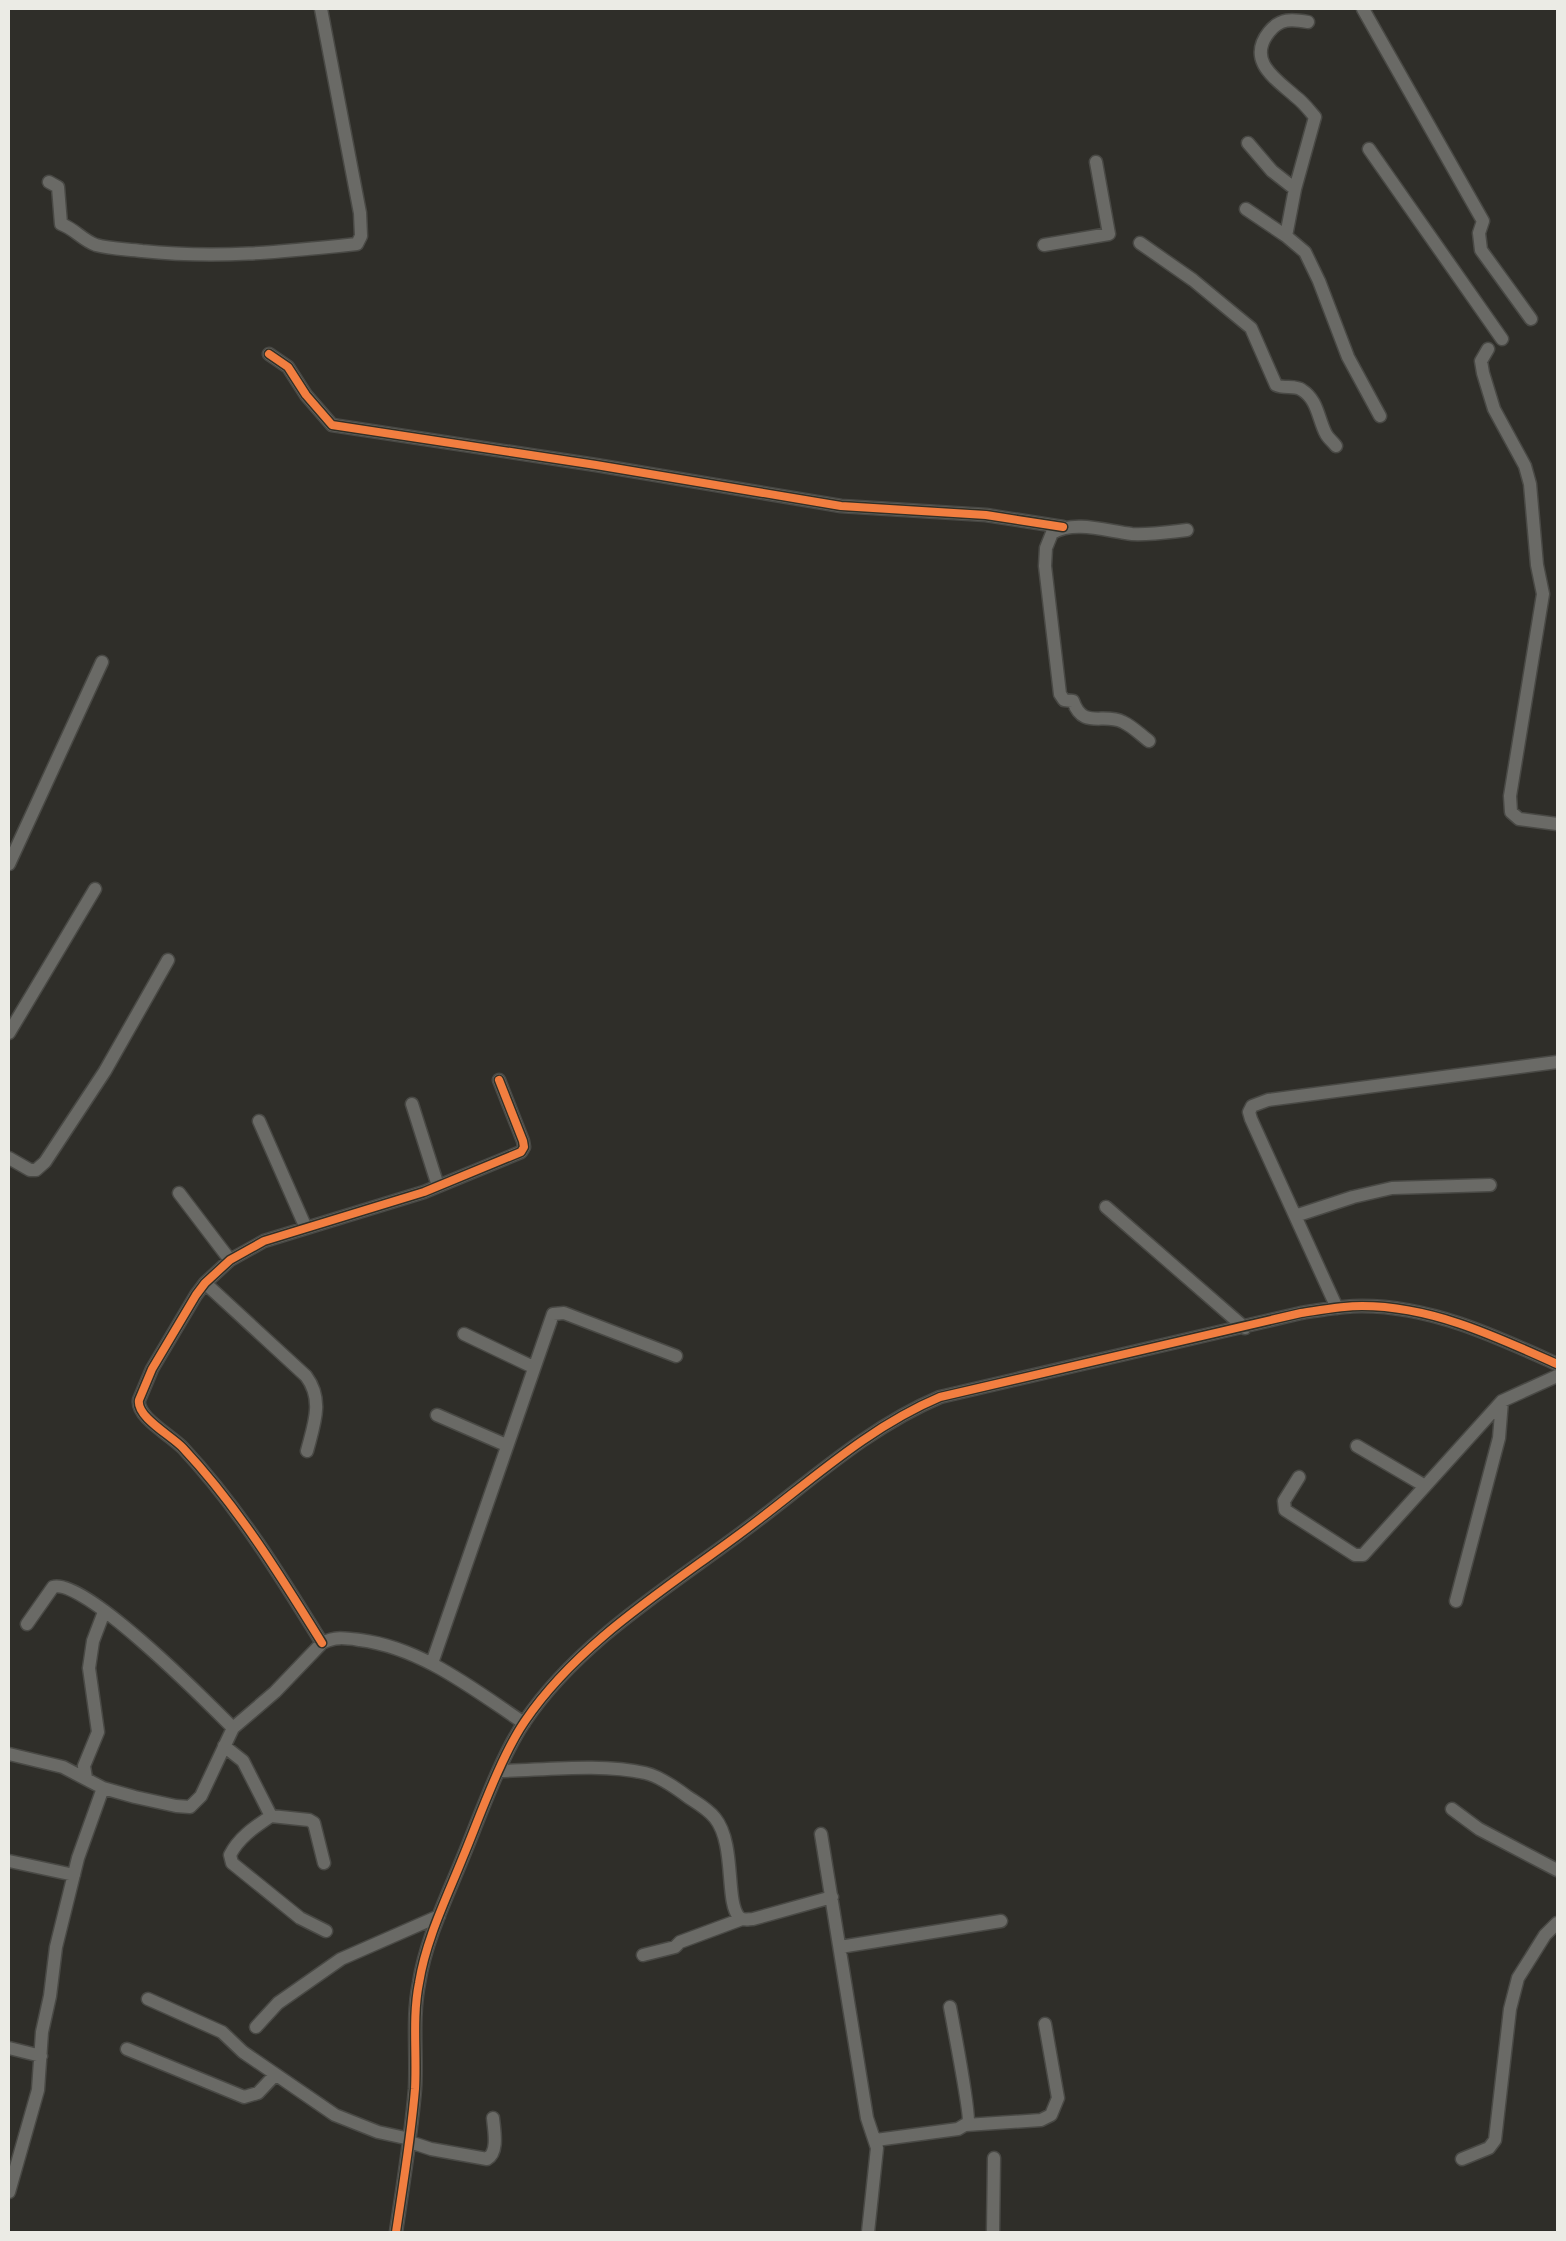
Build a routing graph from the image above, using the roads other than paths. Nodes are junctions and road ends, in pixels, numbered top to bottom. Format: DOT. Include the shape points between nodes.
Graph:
graph roads {
  1 [pos="321,9"];
  2 [pos="1363,9"];
  3 [pos="1308,22"];
  4 [pos="1248,143"];
  5 [pos="1369,149"];
  6 [pos="1096,162"];
  7 [pos="49,182"];
  8 [pos="1295,189"];
  9 [pos="1246,209"];
  10 [pos="1286,236"];
  11 [pos="1140,243"];
  12 [pos="1044,245"];
  13 [pos="1532,319"];
  14 [pos="1502,339"];
  15 [pos="1488,349"];
  16 [pos="269,354"];
  17 [pos="1380,416"];
  18 [pos="1336,446"];
  19 [pos="1063,527"];
  20 [pos="1187,530"];
  21 [pos="102,662"];
  22 [pos="1149,741"];
  23 [pos="1557,824"];
  24 [pos="9,864"];
  25 [pos="95,889"];
  26 [pos="168,960"];
  27 [pos="9,1033"];
  28 [pos="1557,1062"];
  29 [pos="499,1080"];
  30 [pos="412,1104"];
  31 [pos="258,1121"];
  32 [pos="9,1158"];
  33 [pos="1490,1185"];
  34 [pos="438,1186"];
  35 [pos="178,1193"];
  36 [pos="1106,1207"];
  37 [pos="1295,1216"];
  38 [pos="306,1228"];
  39 [pos="230,1260"];
  40 [pos="205,1283"];
  41 [pos="1337,1308"];
  42 [pos="1245,1328"];
  43 [pos="464,1334"];
  44 [pos="676,1356"];
  45 [pos="1557,1364"];
  46 [pos="533,1367"];
  47 [pos="1557,1376"];
  48 [pos="1502,1401"];
  49 [pos="436,1415"];
  50 [pos="506,1445"];
  51 [pos="1357,1446"];
  52 [pos="307,1451"];
  53 [pos="1298,1477"];
  54 [pos="1425,1486"];
  55 [pos="1456,1601"];
  56 [pos="104,1612"];
  57 [pos="27,1624"];
  58 [pos="322,1643"];
  59 [pos="432,1663"];
  60 [pos="524,1723"];
  61 [pos="233,1728"];
  62 [pos="224,1746"];
  63 [pos="9,1754"];
  64 [pos="500,1772"];
  65 [pos="86,1778"];
  66 [pos="103,1788"];
  67 [pos="1452,1810"];
  68 [pos="271,1816"];
  69 [pos="821,1834"];
  70 [pos="9,1861"];
  71 [pos="324,1863"];
  72 [pos="1557,1870"];
  73 [pos="74,1875"];
  74 [pos="832,1897"];
  75 [pos="439,1916"];
  76 [pos="742,1919"];
  77 [pos="1001,1921"];
  78 [pos="1557,1923"];
  79 [pos="326,1932"];
  80 [pos="840,1947"];
  81 [pos="644,1954"];
  82 [pos="148,1999"];
  83 [pos="950,2007"];
  84 [pos="1045,2024"];
  85 [pos="256,2027"];
  86 [pos="9,2048"];
  87 [pos="127,2049"];
  88 [pos="40,2056"];
  89 [pos="275,2075"];
  90 [pos="493,2118"];
  91 [pos="966,2125"];
  92 [pos="876,2140"];
  93 [pos="410,2141"];
  94 [pos="994,2158"];
  95 [pos="1462,2160"];
  96 [pos="9,2192"];
  97 [pos="396,2232"];
  98 [pos="868,2232"];
  99 [pos="993,2232"];
  1 -- 7 [label="street" via="360,214 361,236 357,244 249,255 184,255 98,245 61,224 58,187"];
  2 -- 13 [label="street" via="1483,221 1479,233 1481,250"];
  3 -- 8 [label="street" via="1278,22 1264,39 1260,50 1262,61 1272,77 1299,98 1315,117"];
  4 -- 8 [label="street" via="1272,171"];
  5 -- 14 [label="street"];
  6 -- 12 [label="street" via="1109,234"];
  8 -- 10 [label="street"];
  9 -- 10 [label="street"];
  10 -- 17 [label="street" via="1305,252 1348,357"];
  11 -- 18 [label="street" via="1193,280 1251,328 1276,385 1300,388 1308,394 1319,412 1326,434"];
  15 -- 23 [label="street" via="1482,361 1482,373 1494,409 1525,466 1530,484 1537,566 1543,594 1513,777 1511,812 1519,818"];
  16 -- 19 [label="street" via="288,366 306,395 332,425 841,506 986,515"];
  19 -- 20 [label="street" via="1132,534"];
  19 -- 22 [label="street" via="1052,533 1046,548 1045,566 1060,694 1064,700 1073,701 1077,712 1085,718 1122,721"];
  21 -- 24 [label="street"];
  25 -- 27 [label="street"];
  26 -- 32 [label="street" via="105,1071 45,1162 36,1170 30,1170"];
  28 -- 37 [label="street" via="1256,1103 1249,1112 1251,1119"];
  29 -- 34 [label="street" via="523,1141 523,1150"];
  30 -- 34 [label="street"];
  31 -- 38 [label="street"];
  33 -- 37 [label="street" via="1392,1188"];
  34 -- 38 [label="street"];
  35 -- 39 [label="street"];
  36 -- 42 [label="street"];
  37 -- 41 [label="street"];
  38 -- 39 [label="street" via="264,1241"];
  39 -- 40 [label="street"];
  40 -- 52 [label="street" via="314,1386 318,1402"];
  40 -- 58 [label="street" via="152,1369 138,1404 146,1417 172,1436 189,1455 246,1525"];
  41 -- 42 [label="street"];
  41 -- 45 [label="street" via="1381,1307 1426,1313"];
  42 -- 60 [label="street" via="972,1388 903,1415 798,1488 586,1651 555,1682"];
  43 -- 46 [label="street"];
  44 -- 46 [label="street" via="556,1312 551,1316"];
  46 -- 50 [label="street"];
  47 -- 48 [label="street"];
  48 -- 54 [label="street"];
  48 -- 55 [label="street" via="1499,1438"];
  49 -- 50 [label="street"];
  50 -- 59 [label="street"];
  51 -- 54 [label="street"];
  53 -- 54 [label="street" via="1283,1508 1356,1556 1368,1551"];
  56 -- 57 [label="street" via="67,1586 58,1586 49,1592"];
  56 -- 61 [label="street" via="188,1682"];
  56 -- 65 [label="street" via="93,1641 89,1668 98,1732 84,1766"];
  58 -- 59 [label="street" via="341,1638 365,1641"];
  58 -- 61 [label="street" via="275,1692"];
  59 -- 60 [label="street"];
  60 -- 64 [label="street"];
  61 -- 62 [label="street"];
  62 -- 66 [label="street" via="202,1796 190,1807 163,1804"];
  62 -- 68 [label="street" via="244,1761"];
  63 -- 65 [label="street" via="63,1766"];
  64 -- 75 [label="street"];
  64 -- 76 [label="street" via="616,1769 647,1773 677,1789 715,1818 723,1834 730,1858 732,1900"];
  65 -- 66 [label="street"];
  66 -- 73 [label="street"];
  67 -- 72 [label="street" via="1479,1829"];
  68 -- 71 [label="street" via="314,1823"];
  68 -- 79 [label="street" via="245,1834 233,1848 230,1855 232,1863 300,1918"];
  69 -- 74 [label="street"];
  70 -- 73 [label="street"];
  73 -- 88 [label="street" via="56,1947"];
  74 -- 76 [label="street" via="753,1919"];
  74 -- 80 [label="street"];
  75 -- 85 [label="street" via="341,1959 278,2003"];
  75 -- 93 [label="street" via="419,1982 414,2025 415,2087"];
  76 -- 81 [label="street" via="680,1942 675,1947"];
  77 -- 80 [label="street"];
  78 -- 95 [label="street" via="1518,1978 1510,2009 1495,2140 1489,2148"];
  80 -- 92 [label="street" via="868,2118"];
  82 -- 89 [label="street" via="222,2032"];
  83 -- 91 [label="street" via="969,2109 970,2120"];
  84 -- 91 [label="street" via="1058,2098 1051,2115 1041,2120"];
  86 -- 88 [label="street"];
  87 -- 89 [label="street" via="244,2097 258,2093"];
  88 -- 96 [label="street" via="38,2090"];
  89 -- 93 [label="street" via="347,2121"];
  90 -- 93 [label="street" via="494,2147 489,2159 431,2149"];
  91 -- 92 [label="street" via="958,2129"];
  92 -- 98 [label="street"];
  93 -- 97 [label="street"];
  94 -- 99 [label="street"];
}
